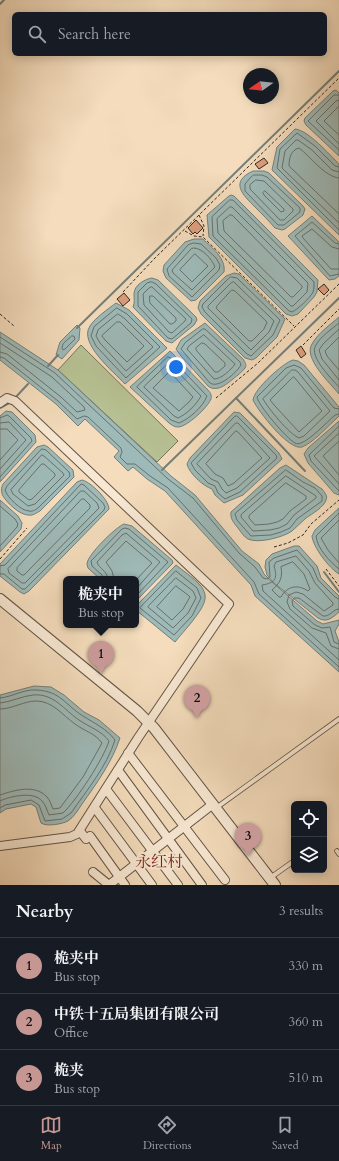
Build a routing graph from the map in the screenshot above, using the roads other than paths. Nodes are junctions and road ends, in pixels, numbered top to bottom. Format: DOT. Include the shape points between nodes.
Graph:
graph roads {
  1 [pos="0,403"];
  2 [pos="0,599"];
  3 [pos="339,719"];
  4 [pos="149,723"];
  5 [pos="128,753"];
  6 [pos="118,770"];
  7 [pos="106,789"];
  8 [pos="215,806"];
  9 [pos="95,808"];
  10 [pos="185,827"];
  11 [pos="80,831"];
  12 [pos="168,840"];
  13 [pos="0,846"];
  14 [pos="153,851"];
  15 [pos="136,864"];
  16 [pos="291,864"];
  17 [pos="120,877"];
  18 [pos="225,880"];
  19 [pos="272,881"];
  20 [pos="96,885"];
  21 [pos="109,885"];
  22 [pos="125,885"];
  23 [pos="152,885"];
  24 [pos="178,885"];
  25 [pos="202,885"];
  1 -- 4 [label="street" via="7,398 15,401 229,604"];
  2 -- 4 [label="street"];
  3 -- 8 [label="lane"];
  4 -- 5 [label="street"];
  4 -- 8 [label="street"];
  5 -- 6 [label="street"];
  5 -- 10 [label="street"];
  6 -- 7 [label="street"];
  6 -- 12 [label="street"];
  7 -- 9 [label="street"];
  7 -- 14 [label="street"];
  8 -- 10 [label="street"];
  8 -- 19 [label="street"];
  9 -- 11 [label="street"];
  9 -- 15 [label="street"];
  10 -- 12 [label="street"];
  10 -- 18 [label="street"];
  11 -- 13 [label="street" via="70,836"];
  11 -- 17 [label="street" via="86,839 90,836"];
  12 -- 14 [label="street"];
  12 -- 25 [label="street"];
  14 -- 15 [label="street"];
  14 -- 24 [label="street"];
  15 -- 17 [label="street"];
  15 -- 23 [label="street"];
  16 -- 19 [label="lane"];
  17 -- 21 [label="street"];
  17 -- 22 [label="street"];
  20 -- 21 [label="street" via="93,872"];
}
